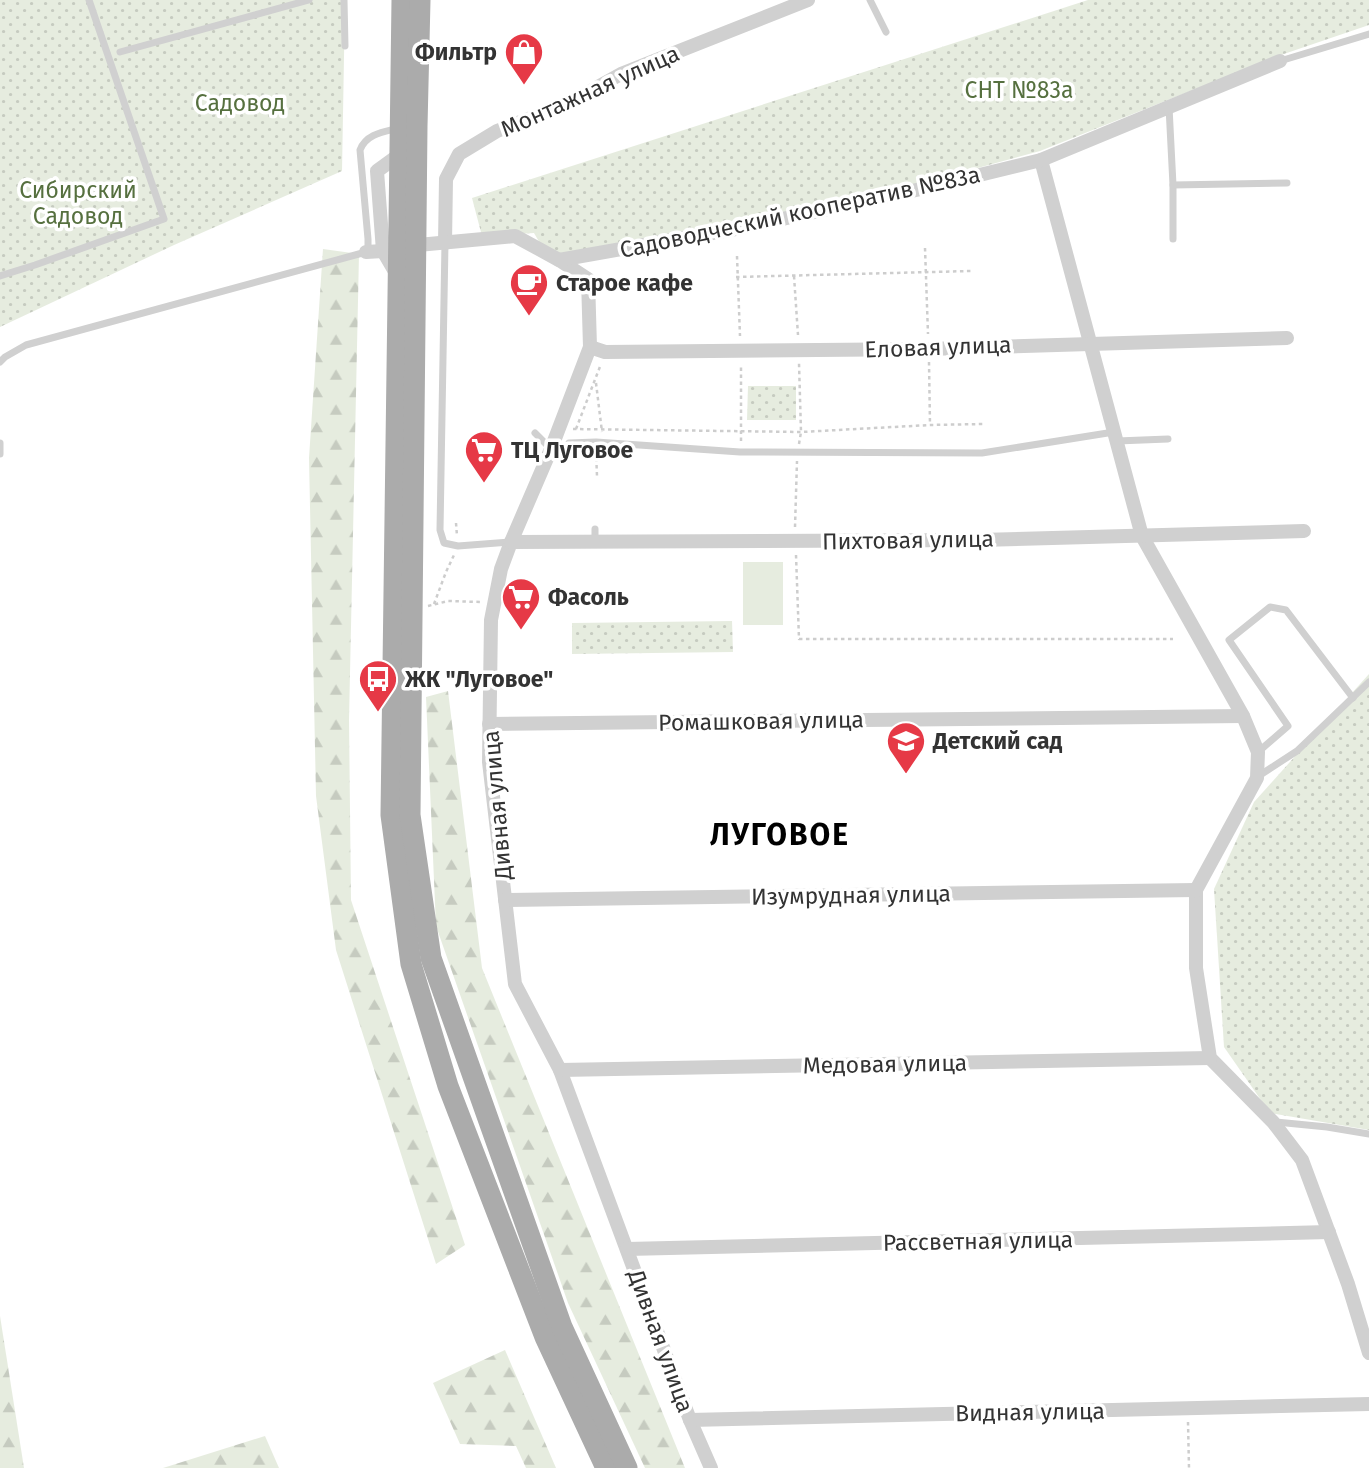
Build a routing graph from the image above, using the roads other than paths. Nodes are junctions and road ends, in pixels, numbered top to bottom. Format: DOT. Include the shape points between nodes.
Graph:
graph roads {
  1 [pos="89,0"];
  2 [pos="309,0"];
  3 [pos="344,0"];
  4 [pos="402,0"];
  5 [pos="420,0"];
  6 [pos="808,0"];
  7 [pos="870,0"];
  8 [pos="886,32"];
  9 [pos="1369,34"];
  10 [pos="345,46"];
  11 [pos="120,52"];
  12 [pos="1280,61"];
  13 [pos="1169,106"];
  14 [pos="399,127"];
  15 [pos="1041,160"];
  16 [pos="1287,183"];
  17 [pos="1173,184"];
  18 [pos="1173,239"];
  19 [pos="444,243"];
  20 [pos="400,247"];
  21 [pos="366,252"];
  22 [pos="559,260"];
  23 [pos="0,276"];
  24 [pos="1287,338"];
  25 [pos="1090,343"];
  26 [pos="590,347"];
  27 [pos="0,362"];
  28 [pos="535,433"];
  29 [pos="1116,437"];
  30 [pos="1168,439"];
  31 [pos="0,443"];
  32 [pos="569,443"];
  33 [pos="551,449"];
  34 [pos="0,454"];
  35 [pos="1304,531"];
  36 [pos="1142,536"];
  37 [pos="511,542"];
  38 [pos="1369,682"];
  39 [pos="1353,698"];
  40 [pos="1243,716"];
  41 [pos="489,724"];
  42 [pos="1258,752"];
  43 [pos="1257,778"];
  44 [pos="1196,890"];
  45 [pos="505,900"];
  46 [pos="1210,1058"];
  47 [pos="561,1070"];
  48 [pos="1273,1122"];
  49 [pos="1369,1134"];
  50 [pos="1329,1232"];
  51 [pos="627,1249"];
  52 [pos="1369,1353"];
  53 [pos="1369,1404"];
  54 [pos="690,1420"];
  55 [pos="606,1468"];
  56 [pos="627,1468"];
  57 [pos="711,1468"];
  1 -- 23 [label="lane" via="164,219"];
  2 -- 11 [label="lane"];
  3 -- 10 [label="lane"];
  4 -- 14 [label="main road"];
  5 -- 20 [label="main road"];
  6 -- 19 [label="street, Монтажная улица" via="621,74 567,104 497,131 459,155 446,179"];
  7 -- 8 [label="lane"];
  9 -- 12 [label="lane"];
  12 -- 13 [label="street, Садоводческий кооператив №83а"];
  13 -- 15 [label="street, Садоводческий кооператив №83а"];
  13 -- 17 [label="lane"];
  14 -- 20 [label="main road"];
  14 -- 21 [label="lane" via="363,141 360,150"];
  15 -- 22 [label="street, Садоводческий кооператив №83а" via="741,228"];
  15 -- 25 [label="street"];
  16 -- 17 [label="lane"];
  17 -- 18 [label="lane"];
  19 -- 20 [label="street, Дивная улица"];
  19 -- 22 [label="street, Дивная улица" via="515,236"];
  19 -- 37 [label="lane" via="440,530 444,543 458,546"];
  20 -- 21 [label="street, Дивная улица"];
  20 -- 55 [label="main road" via="391,815 411,964 447,1086 545,1337"];
  20 -- 56 [label="main road" via="410,815 431,958 562,1327"];
  21 -- 27 [label="lane" via="26,345"];
  22 -- 26 [label="street, Дивная улица" via="588,279"];
  24 -- 25 [label="street, Еловая улица"];
  25 -- 26 [label="street, Еловая улица" via="741,351 605,352"];
  25 -- 29 [label="street"];
  26 -- 33 [label="street, Дивная улица"];
  28 -- 33 [label="lane"];
  29 -- 30 [label="lane"];
  29 -- 32 [label="lane" via="982,453 740,452"];
  29 -- 36 [label="street"];
  31 -- 34 [label="lane"];
  33 -- 37 [label="street, Дивная улица"];
  35 -- 36 [label="street, Пихтовая улица"];
  36 -- 37 [label="street, Пихтовая улица" via="795,542 595,535"];
  36 -- 40 [label="street"];
  37 -- 41 [label="street, Дивная улица" via="491,620"];
  38 -- 39 [label="lane"];
  39 -- 42 [label="lane" via="1286,610 1270,607 1228,640 1287,726"];
  39 -- 43 [label="lane" via="1297,751"];
  40 -- 41 [label="street, Ромашковая улица"];
  40 -- 42 [label="street"];
  41 -- 45 [label="street, Дивная улица"];
  42 -- 43 [label="street"];
  43 -- 44 [label="street"];
  44 -- 45 [label="street, Изумрудная улица"];
  44 -- 46 [label="street" via="1196,968"];
  45 -- 47 [label="street, Дивная улица" via="515,984"];
  46 -- 47 [label="street, Медовая улица"];
  46 -- 48 [label="street"];
  47 -- 51 [label="street, Дивная улица"];
  48 -- 49 [label="lane"];
  48 -- 50 [label="street" via="1302,1160"];
  50 -- 51 [label="street, Рассветная улица"];
  50 -- 52 [label="street"];
  51 -- 54 [label="street, Дивная улица"];
  53 -- 54 [label="street, Видная улица"];
  54 -- 57 [label="street, Дивная улица"];
}
